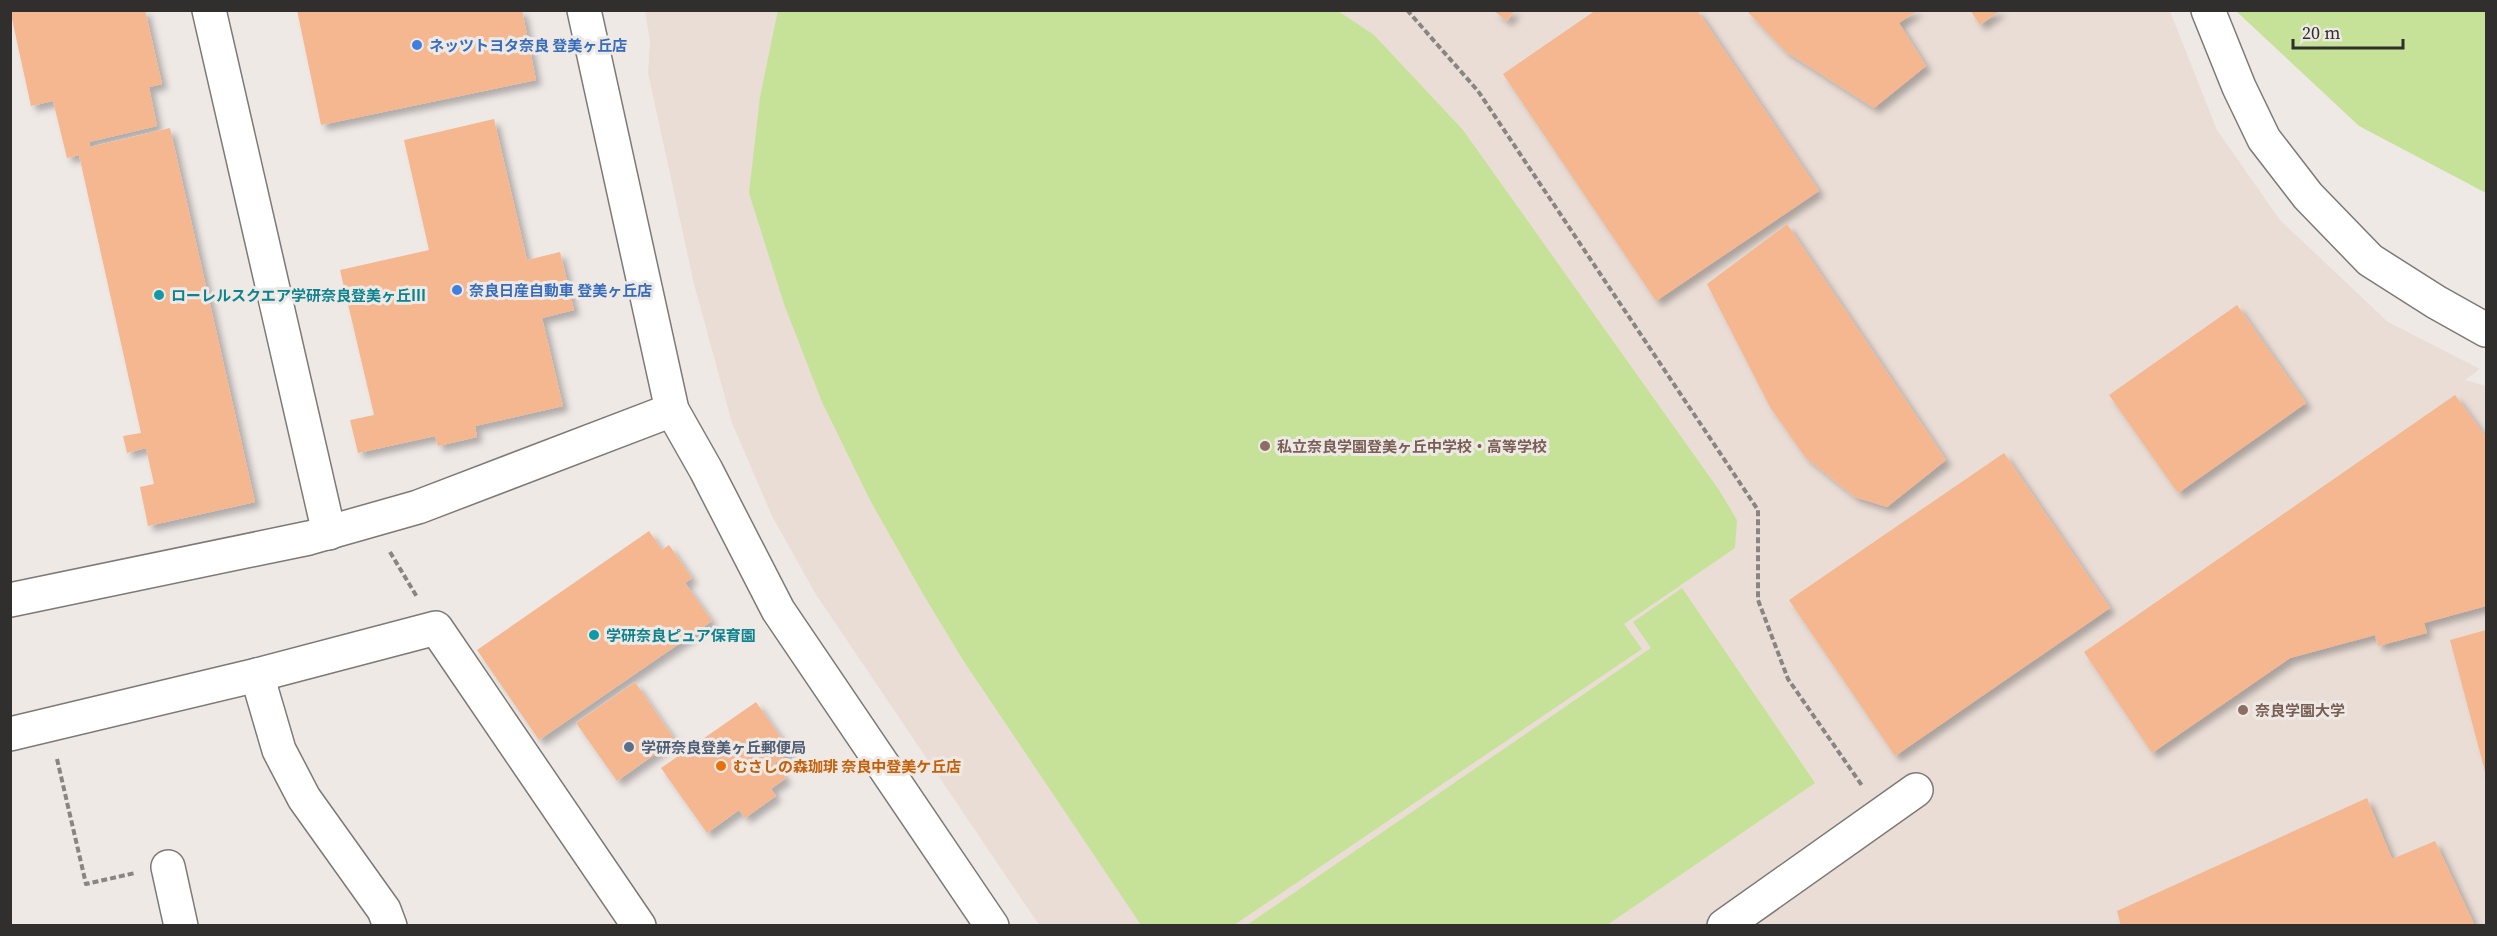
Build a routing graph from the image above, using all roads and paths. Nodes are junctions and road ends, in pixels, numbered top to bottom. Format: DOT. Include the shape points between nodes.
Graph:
graph roads {
  1 [pos="209,10"];
  2 [pos="584,10"];
  3 [pos="1407,10"];
  4 [pos="2208,10"];
  5 [pos="2487,330"];
  6 [pos="672,410"];
  7 [pos="329,533"];
  8 [pos="388,550"];
  9 [pos="10,600"];
  10 [pos="436,628"];
  11 [pos="257,675"];
  12 [pos="49,724"];
  13 [pos="10,734"];
  14 [pos="1916,790"];
  15 [pos="1882,814"];
  16 [pos="168,867"];
  17 [pos="181,926"];
  18 [pos="390,926"];
  19 [pos="639,926"];
  20 [pos="992,926"];
  21 [pos="1724,926"];
  1 -- 7 [label="street"];
  2 -- 6 [label="street"];
  3 -- 15 [label="path" via="1478,91 1758,510 1758,600 1788,680"];
  4 -- 5 [label="street" via="2264,139 2308,196 2370,261"];
  6 -- 7 [label="street" via="418,507"];
  6 -- 20 [label="street" via="778,610"];
  7 -- 9 [label="street"];
  8 -- 10 [label="path"];
  10 -- 11 [label="street"];
  10 -- 19 [label="street"];
  11 -- 12 [label="street"];
  11 -- 18 [label="street" via="279,750 304,798 384,910"];
  12 -- 13 [label="street"];
  12 -- 16 [label="path" via="86,884"];
  14 -- 15 [label="street"];
  15 -- 21 [label="street"];
  16 -- 17 [label="street"];
}
